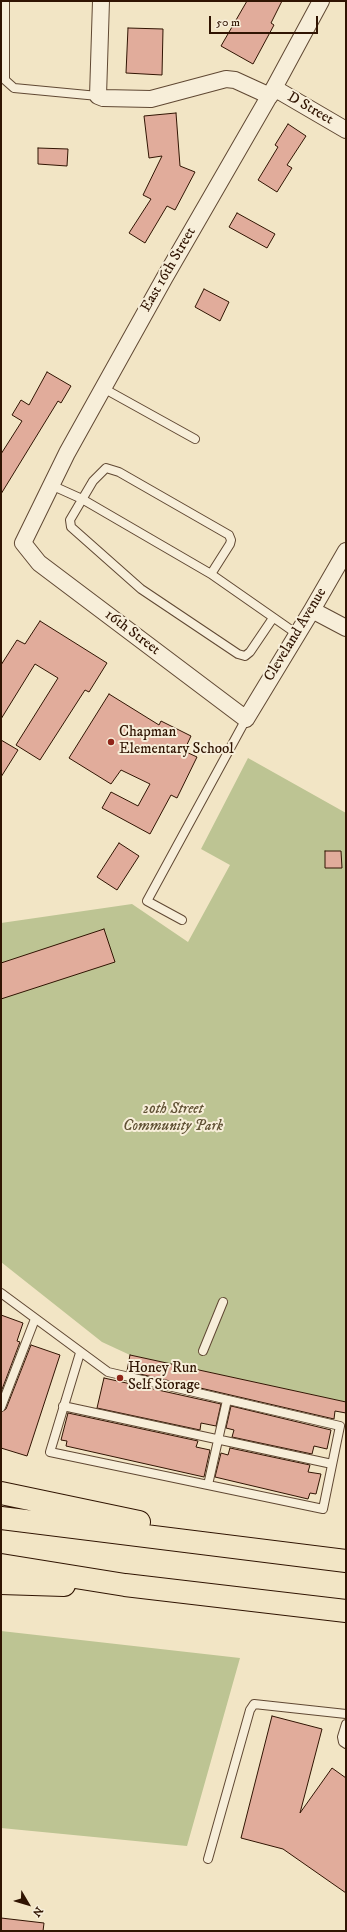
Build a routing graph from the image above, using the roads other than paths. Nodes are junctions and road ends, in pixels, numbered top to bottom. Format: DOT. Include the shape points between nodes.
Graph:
graph roads {
  1 [pos="4,1"];
  2 [pos="101,1"];
  3 [pos="321,1"];
  4 [pos="272,92"];
  5 [pos="98,96"];
  6 [pos="346,130"];
  7 [pos="103,388"];
  8 [pos="196,439"];
  9 [pos="51,485"];
  10 [pos="82,499"];
  11 [pos="22,543"];
  12 [pos="346,551"];
  13 [pos="211,574"];
  14 [pos="312,610"];
  15 [pos="274,618"];
  16 [pos="346,628"];
  17 [pos="297,634"];
  18 [pos="246,719"];
  19 [pos="182,920"];
  20 [pos="2,1296"];
  21 [pos="223,1302"];
  22 [pos="35,1319"];
  23 [pos="203,1352"];
  24 [pos="80,1353"];
  25 [pos="227,1400"];
  26 [pos="64,1406"];
  27 [pos="1,1407"];
  28 [pos="218,1439"];
  29 [pos="332,1464"];
  30 [pos="208,1485"];
  31 [pos="1,1493"];
  32 [pos="1,1518"];
  33 [pos="192,1542"];
  34 [pos="346,1561"];
  35 [pos="1,1565"];
  36 [pos="1,1583"];
  37 [pos="125,1585"];
  38 [pos="346,1611"];
  39 [pos="346,1714"];
  40 [pos="346,1724"];
  41 [pos="346,1744"];
  42 [pos="208,1859"];
  1 -- 5 [label="lane" via="5,80 14,88"];
  2 -- 5 [label="street"];
  3 -- 4 [label="street, East 16th Street"];
  4 -- 5 [label="street, D Street" via="226,79 151,99"];
  4 -- 6 [label="street, D Street"];
  4 -- 7 [label="street, East 16th Street"];
  7 -- 8 [label="lane"];
  7 -- 9 [label="street, East 16th Street"];
  9 -- 10 [label="lane"];
  9 -- 11 [label="street, East 16th Street"];
  10 -- 13 [label="lane"];
  10 -- 13 [label="lane" via="93,481 106,468 119,472 202,518 229,535 231,540"];
  10 -- 15 [label="lane" via="70,520 71,528 141,589 238,654 245,656 250,652"];
  11 -- 18 [label="street, 16th Street" via="39,563"];
  12 -- 14 [label="street, Cleveland Avenue"];
  13 -- 15 [label="lane"];
  14 -- 16 [label="street"];
  14 -- 17 [label="street, Cleveland Avenue"];
  15 -- 17 [label="lane"];
  17 -- 18 [label="street, Cleveland Avenue"];
  18 -- 19 [label="lane" via="147,901"];
  20 -- 22 [label="lane"];
  21 -- 23 [label="lane"];
  22 -- 24 [label="lane"];
  22 -- 27 [label="lane"];
  24 -- 25 [label="lane" via="108,1372"];
  24 -- 26 [label="lane"];
  25 -- 28 [label="lane"];
  25 -- 29 [label="lane" via="340,1426"];
  26 -- 28 [label="lane"];
  26 -- 30 [label="lane" via="50,1452"];
  28 -- 29 [label="lane"];
  28 -- 30 [label="lane"];
  29 -- 30 [label="lane" via="323,1509"];
  31 -- 33 [label="highway" via="139,1522"];
  32 -- 33 [label="highway"];
  33 -- 34 [label="highway"];
  35 -- 37 [label="highway"];
  36 -- 37 [label="highway"];
  37 -- 38 [label="highway"];
  39 -- 42 [label="lane" via="254,1704 250,1710"];
  40 -- 41 [label="lane" via="342,1737"];
}
